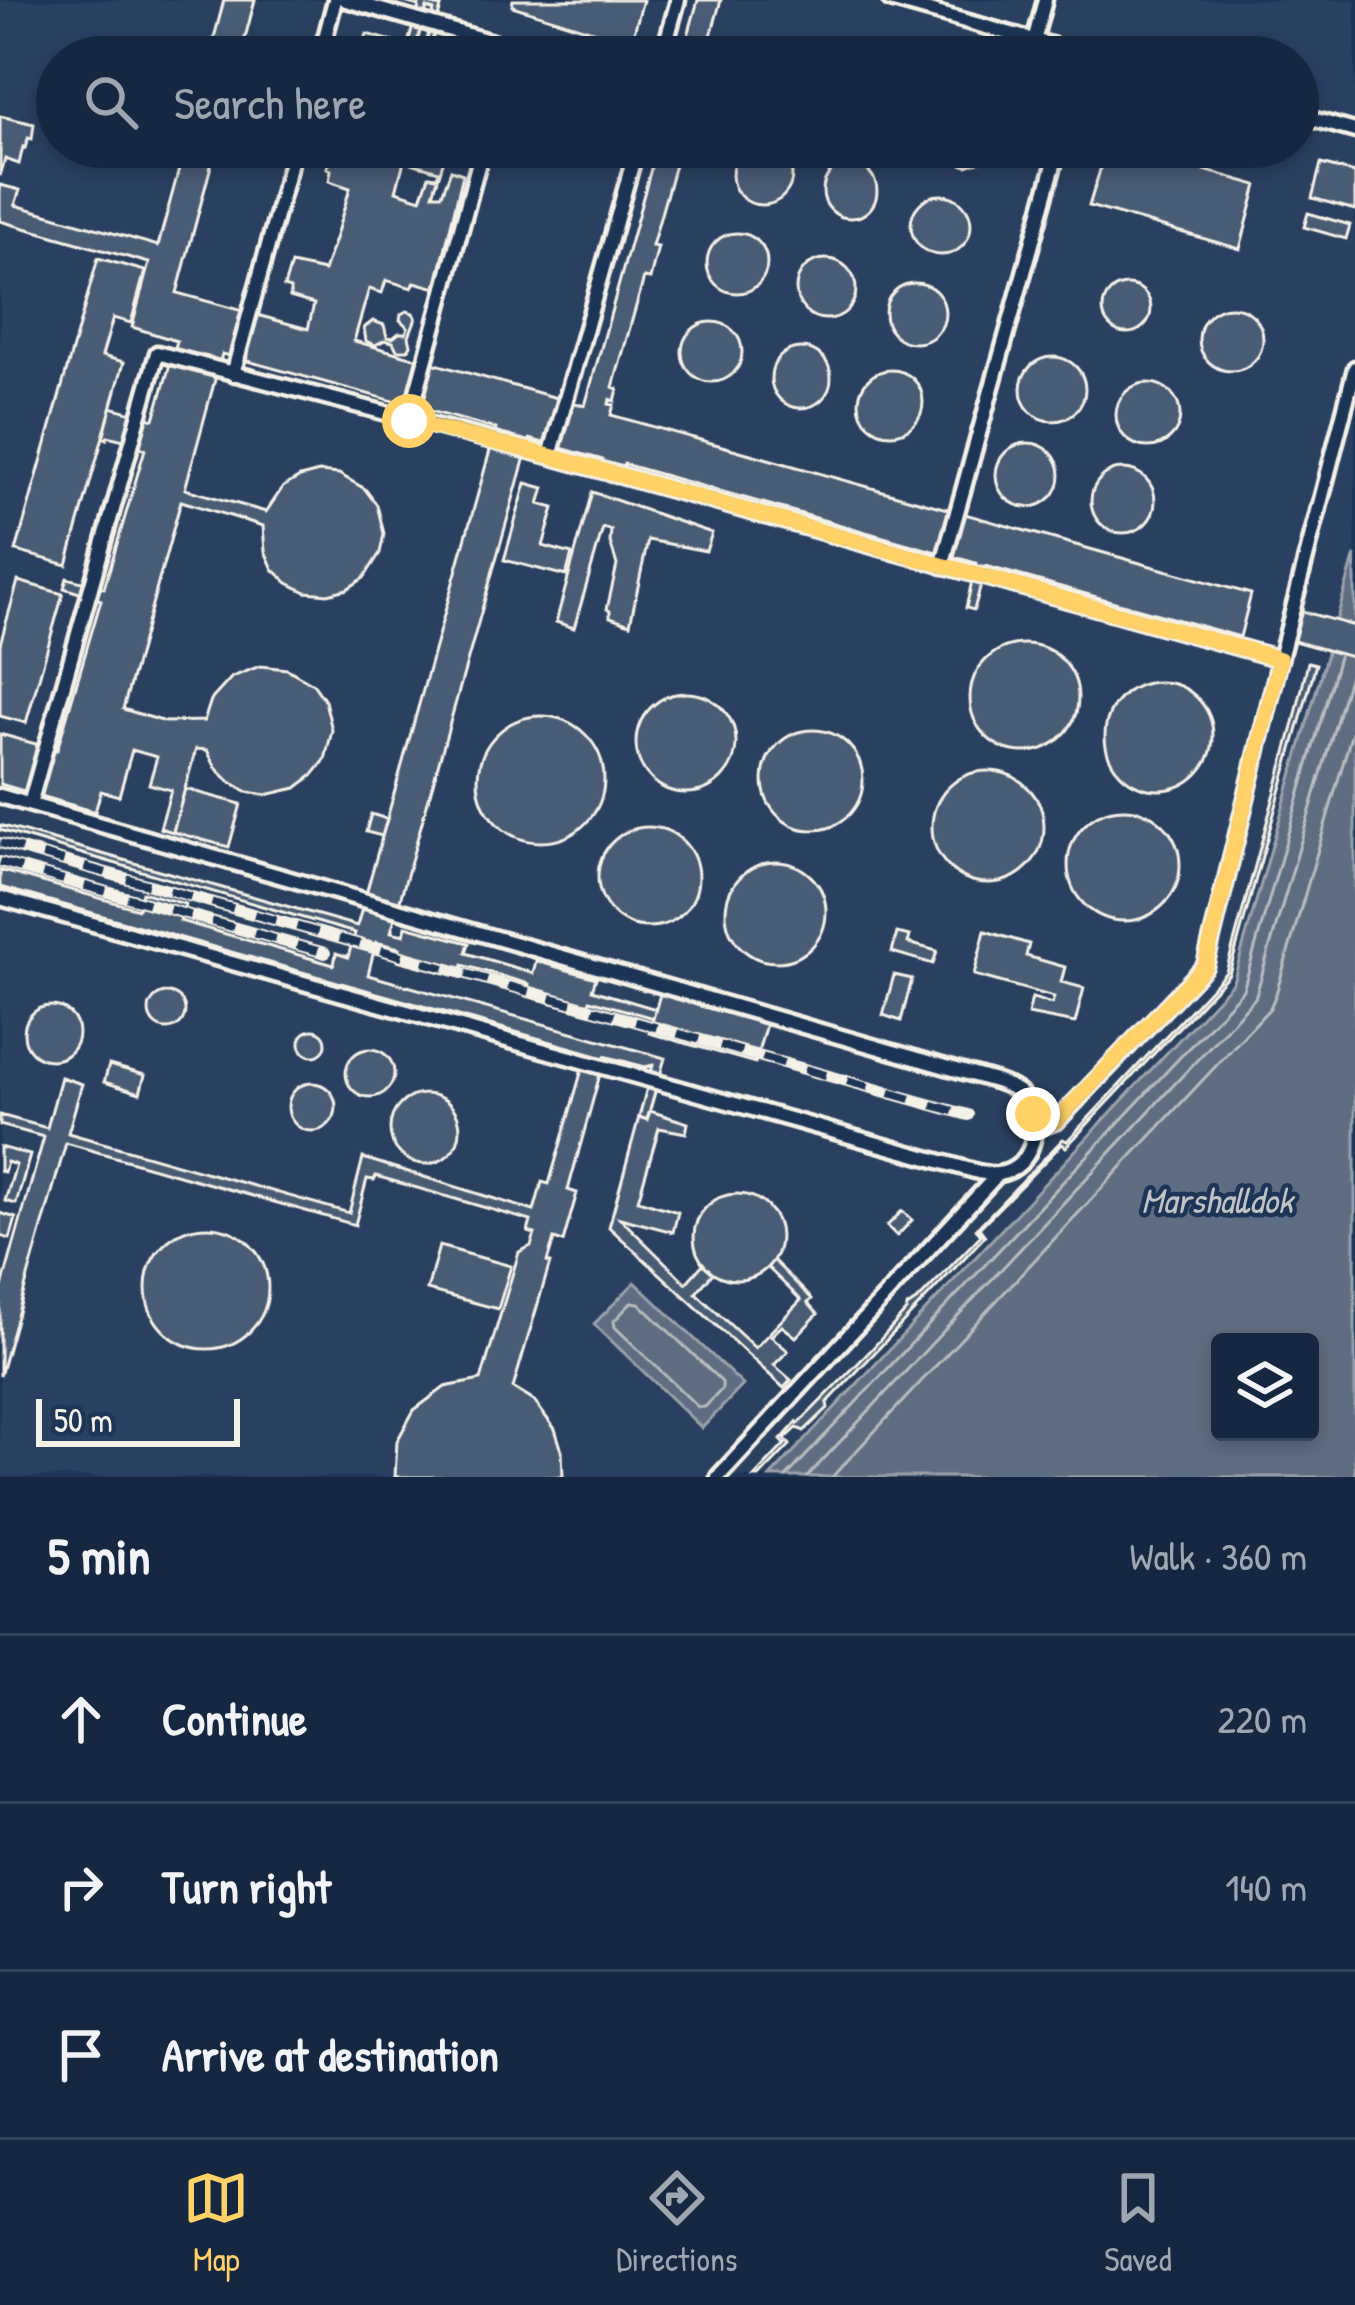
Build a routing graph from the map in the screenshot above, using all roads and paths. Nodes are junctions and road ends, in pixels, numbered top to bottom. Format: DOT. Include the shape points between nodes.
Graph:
graph roads {
  1 [pos="335,0"];
  2 [pos="346,0"];
  3 [pos="679,0"];
  4 [pos="890,0"];
  5 [pos="1045,0"];
  6 [pos="326,36"];
  7 [pos="459,36"];
  8 [pos="668,36"];
  9 [pos="1020,36"];
  10 [pos="1035,36"];
  11 [pos="1319,121"];
  12 [pos="1355,131"];
  13 [pos="289,168"];
  14 [pos="477,168"];
  15 [pos="631,168"];
  16 [pos="1053,168"];
  17 [pos="1355,368"];
  18 [pos="233,374"];
  19 [pos="409,421"];
  20 [pos="550,456"];
  21 [pos="942,566"];
  22 [pos="1280,659"];
  23 [pos="0,796"];
  24 [pos="30,804"];
  25 [pos="0,898"];
  26 [pos="1036,1130"];
  27 [pos="998,1174"];
  28 [pos="718,1477"];
  1 -- 6 [label="lane"];
  2 -- 7 [label="lane"];
  3 -- 8 [label="lane"];
  4 -- 9 [label="lane"];
  5 -- 10 [label="lane"];
  11 -- 12 [label="lane"];
  13 -- 18 [label="lane"];
  14 -- 19 [label="lane"];
  15 -- 20 [label="lane"];
  16 -- 21 [label="lane"];
  17 -- 22 [label="lane"];
  18 -- 19 [label="lane"];
  18 -- 24 [label="lane" via="157,353"];
  19 -- 20 [label="lane"];
  20 -- 21 [label="lane"];
  21 -- 22 [label="lane"];
  22 -- 26 [label="lane" via="1205,966 1057,1120"];
  23 -- 24 [label="lane"];
  24 -- 26 [label="lane" via="1010,1086 1025,1097"];
  25 -- 27 [label="lane"];
  26 -- 27 [label="lane" via="1015,1168"];
  27 -- 28 [label="lane"];
}
